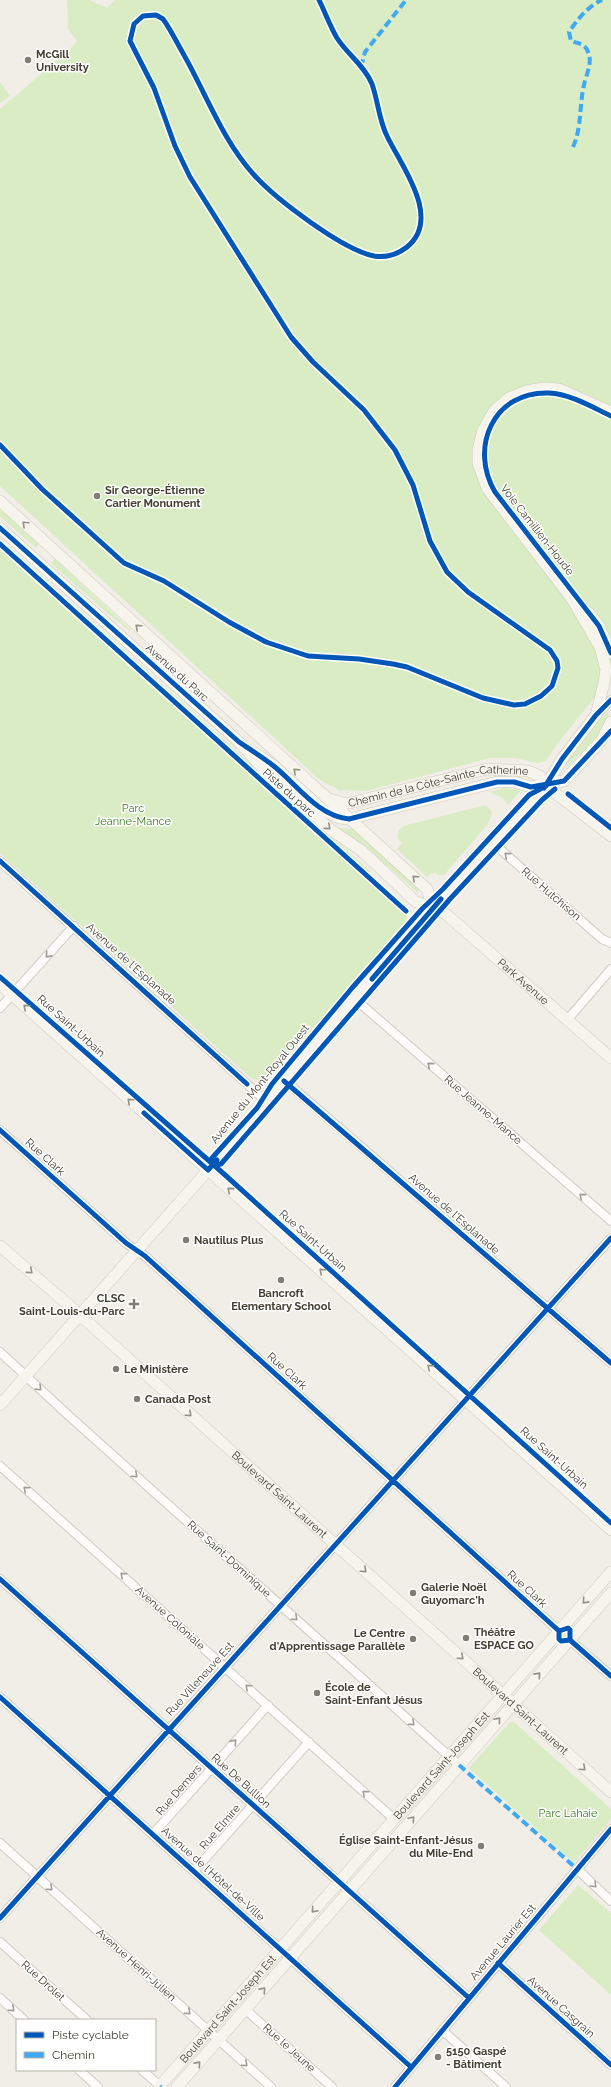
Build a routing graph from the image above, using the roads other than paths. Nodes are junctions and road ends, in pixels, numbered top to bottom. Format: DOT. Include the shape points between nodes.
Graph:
graph roads {
  1 [pos="611,412"];
  2 [pos="611,416"];
  3 [pos="0,501"];
  4 [pos="0,528"];
  5 [pos="611,652"];
  6 [pos="611,700"];
  7 [pos="596,715"];
  8 [pos="611,722"];
  9 [pos="611,731"];
  10 [pos="601,741"];
  11 [pos="239,742"];
  12 [pos="546,786"];
  13 [pos="325,797"];
  14 [pos="349,819"];
  15 [pos="611,836"];
  16 [pos="493,843"];
  17 [pos="0,861"];
  18 [pos="434,907"];
  19 [pos="74,926"];
  20 [pos="611,943"];
  21 [pos="611,970"];
  22 [pos="0,984"];
  23 [pos="12,994"];
  24 [pos="354,999"];
  25 [pos="0,1008"];
  26 [pos="568,1019"];
  27 [pos="611,1058"];
  28 [pos="284,1080"];
  29 [pos="267,1102"];
  30 [pos="0,1130"];
  31 [pos="208,1170"];
  32 [pos="611,1221"];
  33 [pos="611,1238"];
  34 [pos="0,1246"];
  35 [pos="136,1250"];
  36 [pos="548,1309"];
  37 [pos="80,1315"];
  38 [pos="0,1352"];
  39 [pos="611,1363"];
  40 [pos="26,1376"];
  41 [pos="467,1399"];
  42 [pos="0,1405"];
  43 [pos="0,1466"];
  44 [pos="393,1481"];
  45 [pos="611,1530"];
  46 [pos="335,1544"];
  47 [pos="611,1572"];
  48 [pos="0,1579"];
  49 [pos="611,1593"];
  50 [pos="281,1605"];
  51 [pos="559,1631"];
  52 [pos="570,1640"];
  53 [pos="225,1667"];
  54 [pos="611,1676"];
  55 [pos="502,1695"];
  56 [pos="0,1697"];
  57 [pos="512,1704"];
  58 [pos="268,1705"];
  59 [pos="169,1729"];
  60 [pos="308,1742"];
  61 [pos="449,1756"];
  62 [pos="459,1765"];
  63 [pos="212,1767"];
  64 [pos="611,1792"];
  65 [pos="110,1795"];
  66 [pos="253,1804"];
  67 [pos="394,1819"];
  68 [pos="611,1829"];
  69 [pos="153,1834"];
  70 [pos="0,1843"];
  71 [pos="577,1869"];
  72 [pos="194,1871"];
  73 [pos="37,1877"];
  74 [pos="339,1881"];
  75 [pos="350,1890"];
  76 [pos="611,1901"];
  77 [pos="0,1918"];
  78 [pos="0,1942"];
  79 [pos="280,1949"];
  80 [pos="291,1958"];
  81 [pos="498,1963"];
  82 [pos="0,1998"];
  83 [pos="468,1998"];
  84 [pos="246,2010"];
  85 [pos="23,2019"];
  86 [pos="86,2019"];
  87 [pos="208,2030"];
  88 [pos="442,2030"];
  89 [pos="220,2040"];
  90 [pos="611,2065"];
  91 [pos="412,2067"];
  92 [pos="80,2071"];
  93 [pos="143,2071"];
  94 [pos="98,2087"];
  95 [pos="159,2087"];
  96 [pos="177,2087"];
  97 [pos="271,2087"];
  98 [pos="332,2087"];
  99 [pos="395,2087"];
  100 [pos="506,2087"];
  1 -- 7 [label="main road, Voie Camillien-Houde" via="563,390 547,388 526,391 509,398 494,410 483,430 478,450 478,463 486,488 572,599 600,647 606,669"];
  2 -- 5 [label="main road, Voie Camillien-Houde" via="562,395 529,395 510,404 498,415 487,434 483,458 486,473 495,492 599,626"];
  13 -- 3 [label="main road, Avenue du Parc, one-way"];
  4 -- 11 [label="main road, Avenue du Parc"];
  6 -- 7 [label="street"];
  7 -- 12 [label="main road, Avenue du Mont-Royal Ouest" via="562,759"];
  8 -- 10 [label="main road"];
  9 -- 10 [label="street"];
  10 -- 12 [label="main road" via="564,781"];
  11 -- 14 [label="main road, Avenue du Parc" via="274,766 324,811 339,818"];
  11 -- 18 [label="main road, Avenue du Parc, one-way" via="267,772 330,830 362,851 416,902"];
  12 -- 13 [label="main road, Chemin de la Côte-Sainte-Catherine" via="540,776 528,771 487,769 350,803 336,802"];
  12 -- 14 [label="main road, Chemin de la Côte-Sainte-Catherine" via="531,787 514,782 497,782"];
  12 -- 15 [label="main road, Chemin de la Côte-Sainte-Catherine"];
  12 -- 16 [label="main road, Avenue du Mont-Royal Ouest"];
  13 -- 14 [label="main road, Avenue du Parc"];
  18 -- 14 [label="main road, Avenue du Parc, one-way" via="427,889"];
  16 -- 18 [label="main road, Avenue du Mont-Royal Ouest"];
  20 -- 16 [label="street, Rue Hutchison, one-way" via="602,939"];
  17 -- 19 [label="street, Avenue de l'Esplanade"];
  18 -- 24 [label="main road, Avenue du Mont-Royal Ouest"];
  18 -- 26 [label="main road, Park Avenue" via="447,915"];
  19 -- 23 [label="street, one-way"];
  19 -- 29 [label="street, Avenue de l'Esplanade"];
  21 -- 26 [label="street"];
  22 -- 23 [label="main road, Rue Saint-Urbain"];
  23 -- 25 [label="street"];
  31 -- 23 [label="main road, Rue Saint-Urbain, one-way"];
  24 -- 28 [label="main road, Avenue du Mont-Royal Ouest"];
  32 -- 24 [label="street, Rue Jeanne-Mance, one-way"];
  26 -- 27 [label="main road, Park Avenue"];
  28 -- 29 [label="main road, Avenue du Mont-Royal Ouest"];
  28 -- 36 [label="street, Avenue de l'Esplanade"];
  29 -- 31 [label="main road, Avenue du Mont-Royal Ouest"];
  30 -- 35 [label="street, Rue Clark"];
  31 -- 35 [label="main road, Avenue du Mont-Royal Ouest"];
  41 -- 31 [label="main road, Rue Saint-Urbain, one-way"];
  33 -- 36 [label="street, Rue Villeneuve Est"];
  34 -- 37 [label="main road, Boulevard Saint-Laurent, one-way"];
  35 -- 37 [label="main road, Avenue du Mont-Royal Ouest"];
  35 -- 44 [label="street, Rue Clark"];
  36 -- 39 [label="street, Avenue de l'Esplanade"];
  36 -- 41 [label="street, Rue Villeneuve Est"];
  37 -- 40 [label="main road, Avenue du Mont-Royal Ouest"];
  37 -- 46 [label="main road, Boulevard Saint-Laurent, one-way"];
  38 -- 40 [label="street, Rue Saint-Dominique"];
  40 -- 42 [label="main road, Avenue du Mont-Royal Ouest"];
  40 -- 50 [label="street, Rue Saint-Dominique, one-way"];
  41 -- 44 [label="street, Rue Villeneuve Est"];
  41 -- 45 [label="main road, Rue Saint-Urbain"];
  53 -- 43 [label="street, Avenue Coloniale, one-way"];
  44 -- 46 [label="street, Rue Villeneuve Est"];
  44 -- 51 [label="street, Rue Clark"];
  46 -- 50 [label="street, Rue Villeneuve Est"];
  46 -- 55 [label="main road, Boulevard Saint-Laurent, one-way"];
  47 -- 51 [label="main road, Boulevard Saint-Joseph Est, one-way"];
  48 -- 59 [label="street, Rue De Bullion"];
  49 -- 52 [label="main road, Boulevard Saint-Joseph Est"];
  50 -- 53 [label="street, Rue Villeneuve Est"];
  50 -- 61 [label="street, Rue Saint-Dominique, one-way"];
  51 -- 55 [label="main road, Boulevard Saint-Joseph Est"];
  52 -- 54 [label="street"];
  57 -- 52 [label="main road, Boulevard Saint-Joseph Est, one-way"];
  58 -- 53 [label="street, Avenue Coloniale, one-way"];
  53 -- 59 [label="street, Rue Villeneuve Est"];
  55 -- 57 [label="main road, Boulevard Saint-Laurent"];
  55 -- 61 [label="main road, Boulevard Saint-Joseph Est"];
  56 -- 65 [label="street, Avenue de l'Hôtel-de-Ville"];
  62 -- 57 [label="main road, Boulevard Saint-Joseph Est, one-way"];
  57 -- 64 [label="main road, Boulevard Saint-Laurent, one-way"];
  58 -- 60 [label="street, Avenue Coloniale"];
  63 -- 58 [label="street, Rue Demers, one-way"];
  59 -- 63 [label="street, Rue De Bullion"];
  59 -- 65 [label="street, Rue Villeneuve Est"];
  60 -- 66 [label="street, Rue Elmire"];
  67 -- 60 [label="street, Avenue Coloniale, one-way"];
  61 -- 62 [label="street, Rue Saint-Dominique"];
  61 -- 67 [label="main road, Boulevard Saint-Joseph Est"];
  75 -- 62 [label="main road, Boulevard Saint-Joseph Est, one-way"];
  63 -- 66 [label="street, Rue De Bullion"];
  63 -- 69 [label="street, Rue Demers"];
  65 -- 69 [label="street, Avenue de l'Hôtel-de-Ville"];
  65 -- 73 [label="street, Rue Villeneuve Est"];
  66 -- 72 [label="street, Rue Elmire"];
  66 -- 74 [label="street, Rue De Bullion"];
  67 -- 74 [label="main road, Boulevard Saint-Joseph Est"];
  68 -- 71 [label="street, Avenue Laurier Est"];
  69 -- 72 [label="street, Avenue de l'Hôtel-de-Ville"];
  70 -- 73 [label="street, Avenue Henri-Julien"];
  71 -- 76 [label="street, one-way"];
  71 -- 81 [label="street, Avenue Laurier Est"];
  72 -- 79 [label="street, Avenue de l'Hôtel-de-Ville"];
  73 -- 77 [label="street, Rue Villeneuve Est"];
  73 -- 87 [label="street, Avenue Henri-Julien, one-way"];
  74 -- 75 [label="street, Rue De Bullion"];
  74 -- 79 [label="main road, Boulevard Saint-Joseph Est, one-way"];
  75 -- 80 [label="main road, Boulevard Saint-Joseph Est"];
  75 -- 83 [label="street, Rue De Bullion"];
  78 -- 86 [label="street, Rue Drolet"];
  79 -- 80 [label="street, Avenue de l'Hôtel-de-Ville"];
  79 -- 87 [label="main road, Boulevard Saint-Joseph Est"];
  84 -- 80 [label="main road, Boulevard Saint-Joseph Est, one-way"];
  80 -- 91 [label="street, Avenue de l'Hôtel-de-Ville"];
  81 -- 83 [label="street, Avenue Laurier Est"];
  81 -- 90 [label="street, Avenue Casgrain"];
  82 -- 85 [label="street, one-way"];
  83 -- 88 [label="street, Avenue Laurier Est"];
  84 -- 89 [label="main road, Boulevard Saint-Joseph Est"];
  84 -- 98 [label="street, Rue le Jeune"];
  87 -- 89 [label="street, Avenue Henri-Julien"];
  87 -- 95 [label="main road, Boulevard Saint-Joseph Est"];
  88 -- 91 [label="street, Avenue Laurier Est"];
  88 -- 100 [label="street"];
  96 -- 89 [label="main road, Boulevard Saint-Joseph Est, one-way"];
  89 -- 97 [label="street, Avenue Henri-Julien, one-way"];
  91 -- 99 [label="street, Avenue Laurier Est"];
  92 -- 94 [label="street"];
  93 -- 95 [label="street"];
}
